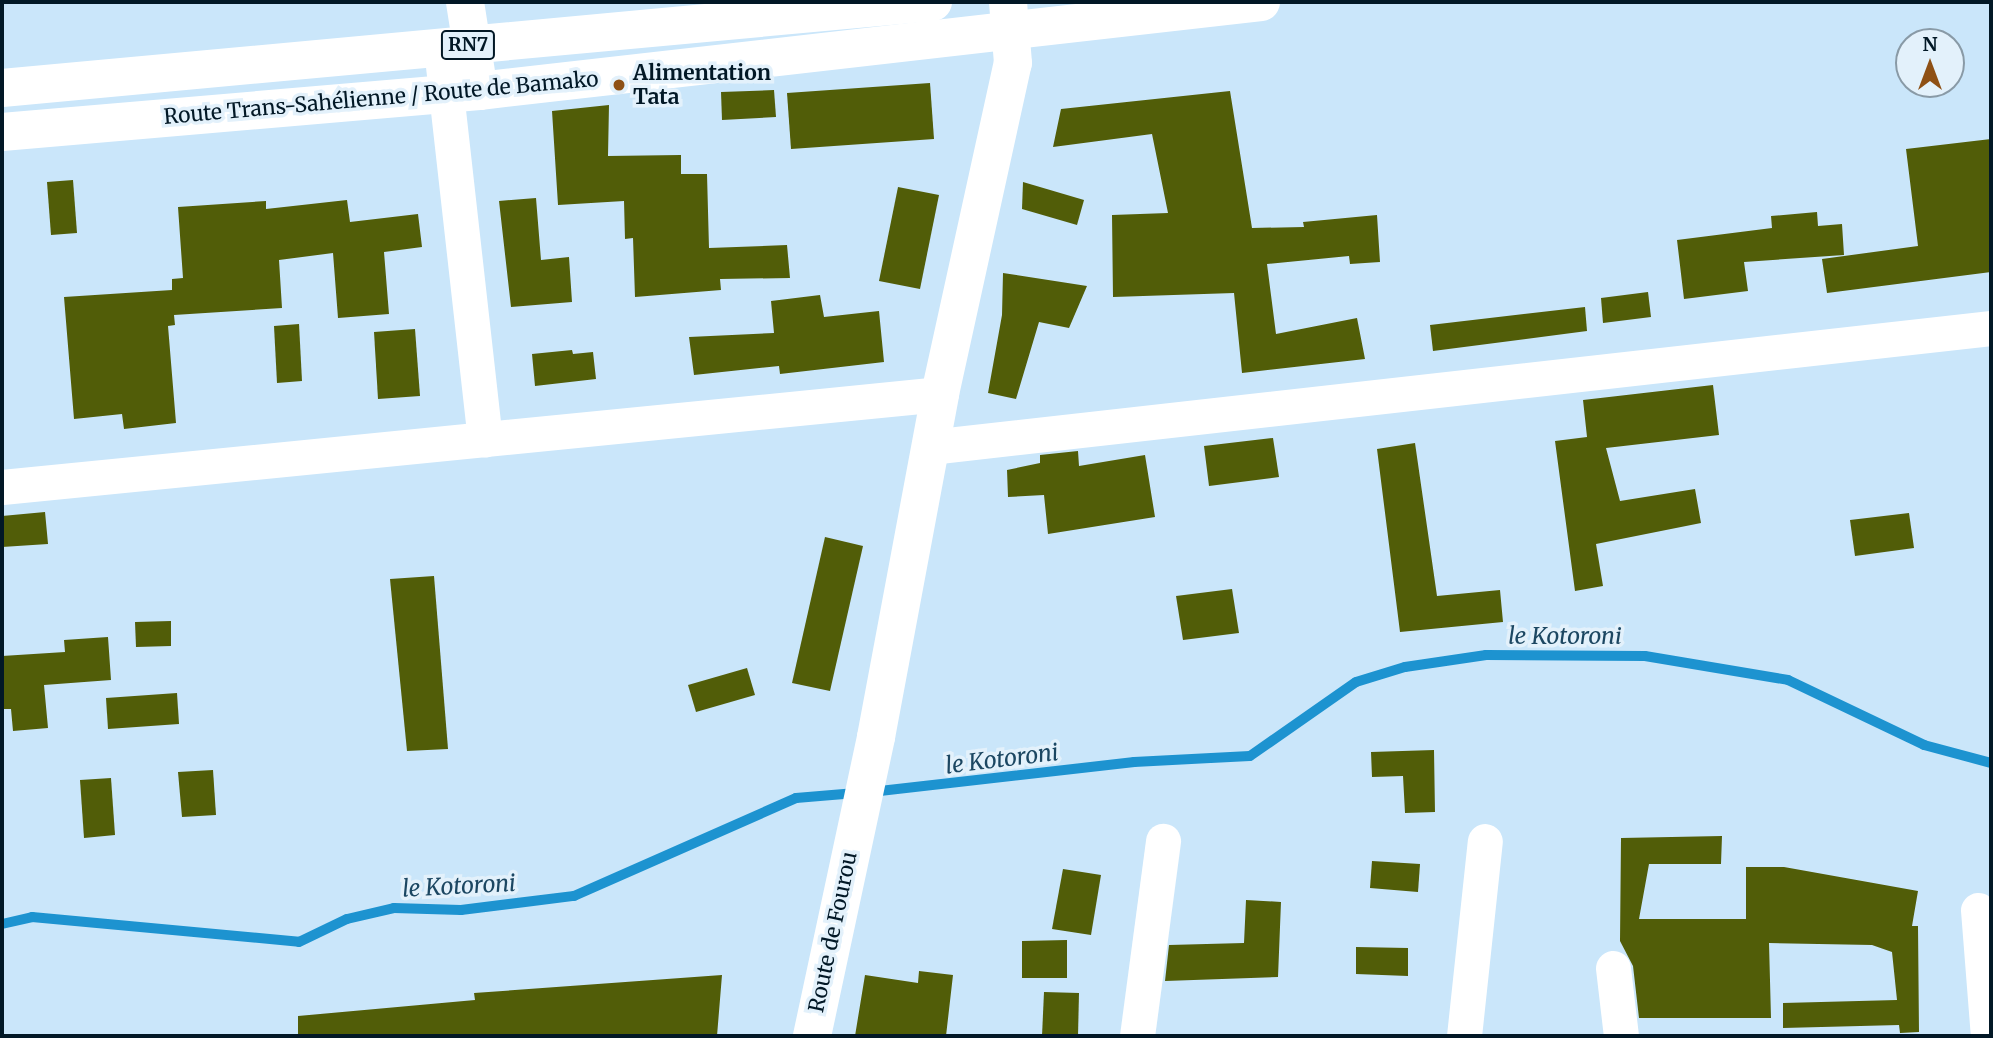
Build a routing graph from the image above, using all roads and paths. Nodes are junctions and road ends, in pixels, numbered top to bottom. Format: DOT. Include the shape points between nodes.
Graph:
graph roads {
  1 [pos="933,2"];
  2 [pos="1261,2"];
  3 [pos="885,4"];
  4 [pos="1009,17"];
  5 [pos="464,21"];
  6 [pos="2,88"];
  7 [pos="463,92"];
  8 [pos="2,132"];
  9 [pos="1991,328"];
  10 [pos="940,394"];
  11 [pos="485,440"];
  12 [pos="930,447"];
  13 [pos="2,487"];
  14 [pos="1163,841"];
  15 [pos="1485,841"];
  16 [pos="1978,910"];
  17 [pos="1613,968"];
  18 [pos="812,1036"];
  19 [pos="1137,1036"];
  20 [pos="1464,1036"];
  21 [pos="1621,1036"];
  22 [pos="1989,1036"];
  1 -- 3 [label="main road, Route Trans-Sahélienne / Route de Bamako / RN7"];
  2 -- 4 [label="main road, Route Trans-Sahélienne / Route de Bamako / RN7"];
  3 -- 5 [label="main road, Route Trans-Sahélienne / Route de Bamako / RN7"];
  4 -- 7 [label="main road, Route Trans-Sahélienne / Route de Bamako / RN7"];
  4 -- 10 [label="main road, Route de Fourou" via="1013,63"];
  5 -- 6 [label="main road, Route Trans-Sahélienne / Route de Bamako / RN7"];
  5 -- 7 [label="main road"];
  7 -- 8 [label="main road, Route Trans-Sahélienne / Route de Bamako / RN7"];
  7 -- 11 [label="street"];
  9 -- 12 [label="street"];
  10 -- 11 [label="street"];
  10 -- 12 [label="main road, Route de Fourou"];
  11 -- 13 [label="street"];
  12 -- 18 [label="main road, Route de Fourou" via="876,737"];
  14 -- 19 [label="street"];
  15 -- 20 [label="street"];
  16 -- 22 [label="street"];
  17 -- 21 [label="street"];
}
